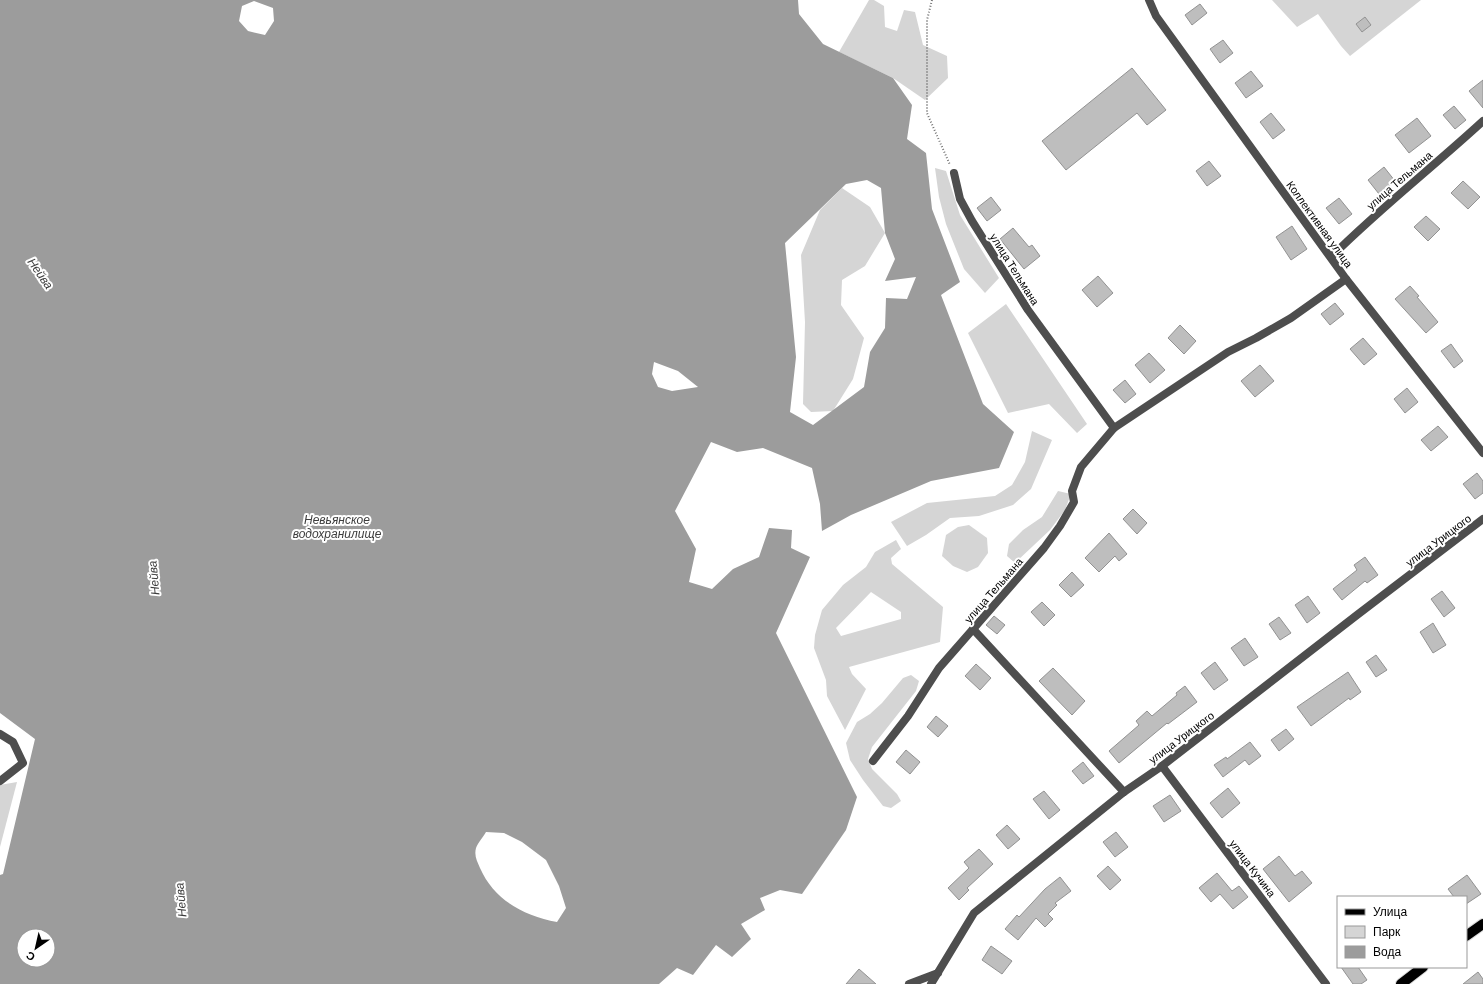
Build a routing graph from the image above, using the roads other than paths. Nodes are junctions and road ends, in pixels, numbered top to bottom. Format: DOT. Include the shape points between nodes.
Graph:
graph roads {
  1 [pos="1149,0"];
  2 [pos="1483,121"];
  3 [pos="954,173"];
  4 [pos="1331,257"];
  5 [pos="1346,279"];
  6 [pos="1114,428"];
  7 [pos="1483,453"];
  8 [pos="1483,519"];
  9 [pos="973,629"];
  10 [pos="0,734"];
  11 [pos="873,761"];
  12 [pos="1162,766"];
  13 [pos="0,782"];
  14 [pos="1124,792"];
  15 [pos="1483,924"];
  16 [pos="1467,935"];
  17 [pos="1422,968"];
  18 [pos="938,973"];
  19 [pos="909,984"];
  20 [pos="931,984"];
  21 [pos="1326,984"];
  22 [pos="1401,984"];
  1 -- 4 [label="street, Коллективная улица" via="1156,16"];
  2 -- 4 [label="street, улица Тельмана" via="1364,224"];
  3 -- 6 [label="street, улица Тельмана" via="960,199 1004,272 1028,310"];
  4 -- 5 [label="street, Коллективная улица"];
  5 -- 6 [label="street, улица Тельмана" via="1291,318 1228,352"];
  5 -- 7 [label="street, Коллективная улица"];
  6 -- 9 [label="street, улица Тельмана" via="1081,467 1072,491 1074,502 1060,526"];
  8 -- 12 [label="street, улица Урицкого"];
  9 -- 11 [label="street, улица Тельмана" via="939,668 908,716"];
  9 -- 14 [label="street"];
  10 -- 13 [label="street" via="13,742 23,763"];
  12 -- 14 [label="street, улица Урицкого"];
  12 -- 21 [label="street, улица Кучина"];
  14 -- 18 [label="street, улица Урицкого" via="974,913"];
  15 -- 16 [label="main road"];
  17 -- 22 [label="main road"];
  18 -- 19 [label="street"];
  18 -- 20 [label="street, улица Урицкого"];
}
